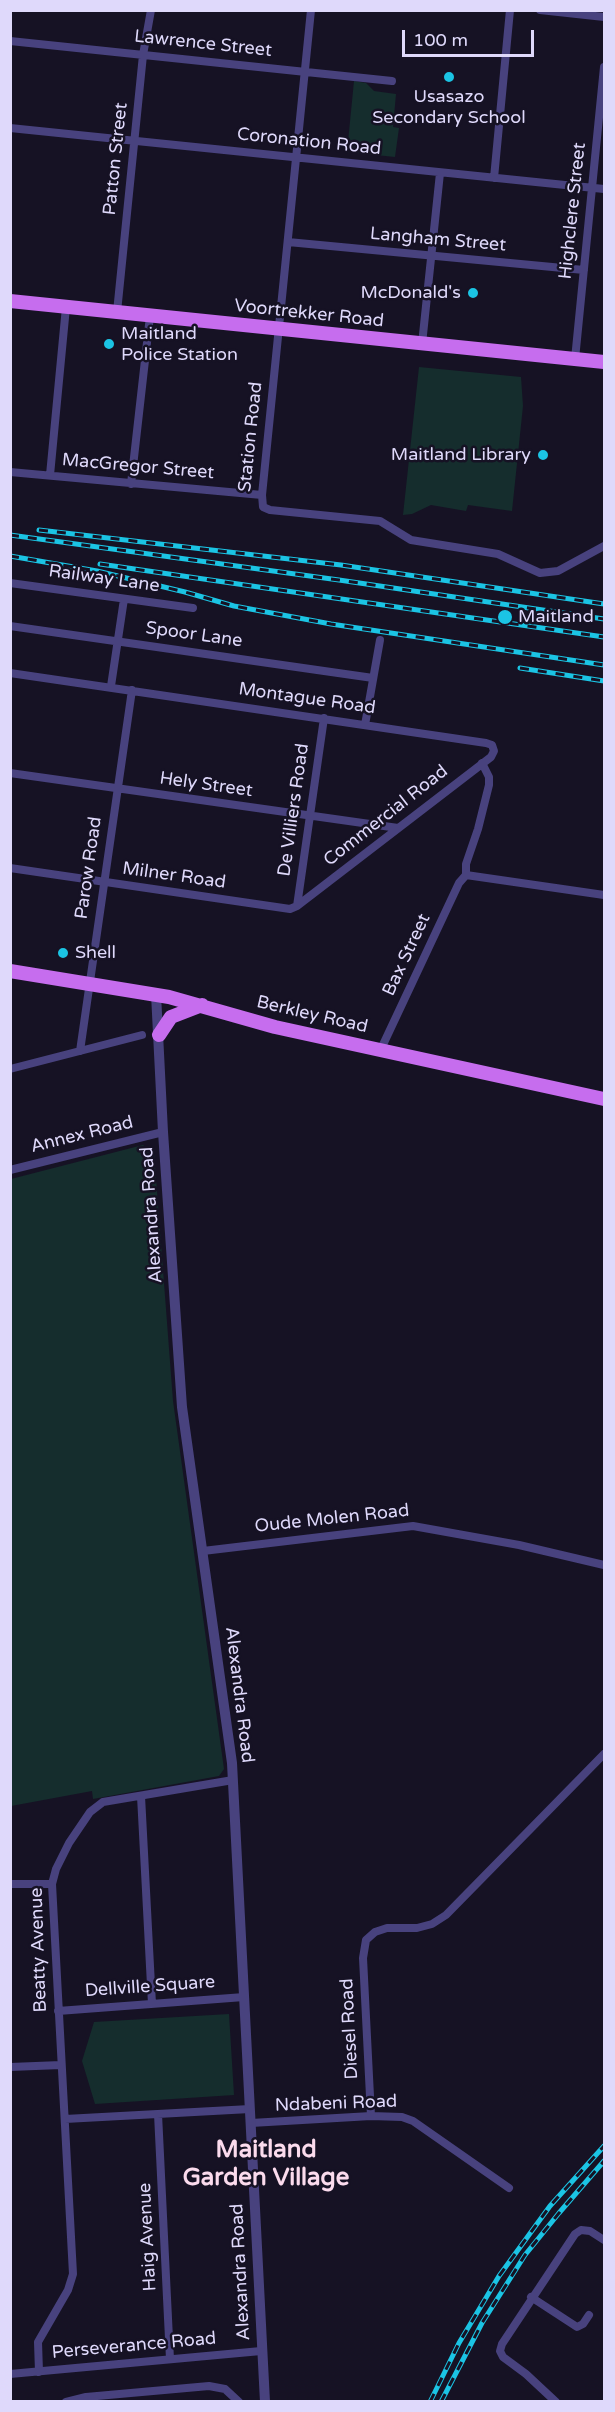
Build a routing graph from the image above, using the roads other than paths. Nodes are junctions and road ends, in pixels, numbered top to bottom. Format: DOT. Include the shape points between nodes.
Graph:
graph roads {
  1 [pos="151,10"];
  2 [pos="310,10"];
  3 [pos="510,10"];
  4 [pos="540,10"];
  5 [pos="569,12"];
  6 [pos="604,17"];
  7 [pos="10,41"];
  8 [pos="143,55"];
  9 [pos="604,67"];
  10 [pos="305,71"];
  11 [pos="392,81"];
  12 [pos="10,128"];
  13 [pos="134,140"];
  14 [pos="296,157"];
  15 [pos="440,173"];
  16 [pos="494,178"];
  17 [pos="592,188"];
  18 [pos="604,189"];
  19 [pos="288,242"];
  20 [pos="431,256"];
  21 [pos="584,270"];
  22 [pos="10,301"];
  23 [pos="66,308"];
  24 [pos="117,312"];
  25 [pos="150,316"];
  26 [pos="279,330"];
  27 [pos="422,344"];
  28 [pos="575,359"];
  29 [pos="604,362"];
  30 [pos="10,472"];
  31 [pos="50,476"];
  32 [pos="131,484"];
  33 [pos="262,495"];
  34 [pos="604,546"];
  35 [pos="10,583"];
  36 [pos="124,599"];
  37 [pos="193,608"];
  38 [pos="10,626"];
  39 [pos="380,640"];
  40 [pos="118,641"];
  41 [pos="10,673"];
  42 [pos="374,678"];
  43 [pos="111,686"];
  44 [pos="132,690"];
  45 [pos="324,718"];
  46 [pos="365,725"];
  47 [pos="494,751"];
  48 [pos="482,763"];
  49 [pos="10,773"];
  50 [pos="117,788"];
  51 [pos="308,816"];
  52 [pos="398,828"];
  53 [pos="10,868"];
  54 [pos="466,876"];
  55 [pos="104,883"];
  56 [pos="604,895"];
  57 [pos="297,906"];
  58 [pos="10,971"];
  59 [pos="90,983"];
  60 [pos="156,994"];
  61 [pos="202,1005"];
  62 [pos="142,1035"];
  63 [pos="159,1035"];
  64 [pos="381,1049"];
  65 [pos="80,1051"];
  66 [pos="12,1067"];
  67 [pos="604,1099"];
  68 [pos="163,1132"];
  69 [pos="10,1170"];
  70 [pos="203,1551"];
  71 [pos="604,1565"];
  72 [pos="604,1754"];
  73 [pos="232,1780"];
  74 [pos="141,1796"];
  75 [pos="10,1884"];
  76 [pos="52,1884"];
  77 [pos="244,1997"];
  78 [pos="152,2004"];
  79 [pos="58,2011"];
  80 [pos="61,2066"];
  81 [pos="10,2067"];
  82 [pos="250,2109"];
  83 [pos="158,2114"];
  84 [pos="371,2116"];
  85 [pos="65,2118"];
  86 [pos="250,2123"];
  87 [pos="509,2188"];
  88 [pos="604,2240"];
  89 [pos="531,2297"];
  90 [pos="589,2315"];
  91 [pos="261,2351"];
  92 [pos="170,2359"];
  93 [pos="39,2372"];
  94 [pos="10,2374"];
  95 [pos="128,2398"];
  96 [pos="66,2402"];
  97 [pos="239,2402"];
  98 [pos="265,2402"];
  99 [pos="556,2402"];
  1 -- 8 [label="street, Patton Street"];
  2 -- 10 [label="street, Station Road"];
  3 -- 16 [label="street"];
  4 -- 5 [label="street"];
  5 -- 6 [label="street"];
  7 -- 8 [label="street, Lawrence Street"];
  8 -- 10 [label="street, Lawrence Street"];
  8 -- 13 [label="street, Patton Street"];
  9 -- 17 [label="street, Highclere Street"];
  10 -- 11 [label="street, Lawrence Street"];
  10 -- 14 [label="street, Station Road"];
  12 -- 13 [label="street, Coronation Road"];
  13 -- 14 [label="street, Coronation Road"];
  13 -- 24 [label="street, Patton Street"];
  14 -- 15 [label="street, Coronation Road"];
  14 -- 19 [label="street, Station Road"];
  15 -- 16 [label="street, Coronation Road"];
  15 -- 20 [label="street"];
  16 -- 17 [label="street, Coronation Road"];
  17 -- 18 [label="street, Coronation Road"];
  17 -- 21 [label="street, Highclere Street"];
  19 -- 20 [label="street, Langham Street"];
  19 -- 26 [label="street, Station Road"];
  20 -- 21 [label="street, Langham Street"];
  20 -- 27 [label="street"];
  21 -- 28 [label="street, Highclere Street"];
  22 -- 23 [label="main road, Voortrekker Road"];
  23 -- 24 [label="main road, Voortrekker Road"];
  23 -- 31 [label="street"];
  24 -- 25 [label="main road, Voortrekker Road"];
  25 -- 26 [label="main road, Voortrekker Road"];
  25 -- 32 [label="street"];
  26 -- 27 [label="main road, Voortrekker Road"];
  26 -- 33 [label="street, Station Road"];
  27 -- 28 [label="main road, Voortrekker Road"];
  28 -- 29 [label="main road, Voortrekker Road"];
  30 -- 31 [label="street, MacGregor Street"];
  31 -- 32 [label="street, MacGregor Street"];
  32 -- 33 [label="street, MacGregor Street"];
  33 -- 34 [label="street, Station Road" via="267,510 380,520 411,540 498,554 540,573 558,571"];
  35 -- 36 [label="street, Railway Lane"];
  36 -- 37 [label="street, Railway Lane"];
  36 -- 40 [label="street"];
  38 -- 40 [label="street, Spoor Lane"];
  39 -- 42 [label="street"];
  40 -- 42 [label="street, Spoor Lane"];
  40 -- 43 [label="street"];
  41 -- 43 [label="street, Montague Road"];
  42 -- 46 [label="street"];
  43 -- 44 [label="street, Montague Road"];
  44 -- 45 [label="street, Montague Road"];
  44 -- 50 [label="street, Parow Road"];
  45 -- 46 [label="street, Montague Road"];
  45 -- 51 [label="street, De Villiers Road"];
  46 -- 47 [label="street, Montague Road" via="486,743"];
  47 -- 48 [label="street, Commercial Road"];
  48 -- 52 [label="street, Commercial Road"];
  48 -- 54 [label="street, Bax Street" via="489,785"];
  49 -- 50 [label="street, Hely Street"];
  50 -- 51 [label="street, Hely Street"];
  50 -- 55 [label="street, Parow Road"];
  51 -- 52 [label="street, Hely Street"];
  51 -- 57 [label="street, De Villiers Road"];
  52 -- 57 [label="street, Commercial Road"];
  53 -- 55 [label="street, Milner Road"];
  54 -- 56 [label="street"];
  54 -- 64 [label="street, Bax Street" via="459,883"];
  55 -- 57 [label="street, Milner Road" via="290,909"];
  55 -- 59 [label="street, Parow Road"];
  58 -- 59 [label="main road, Berkley Road"];
  59 -- 60 [label="main road, Berkley Road"];
  59 -- 65 [label="street, Parow Road"];
  60 -- 61 [label="main road, Berkley Road"];
  60 -- 63 [label="street, Alexandra Road"];
  61 -- 63 [label="main road" via="171,1017"];
  61 -- 64 [label="main road, Berkley Road" via="275,1027"];
  62 -- 65 [label="street"];
  63 -- 68 [label="street, Alexandra Road"];
  64 -- 67 [label="main road, Berkley Road"];
  65 -- 66 [label="street"];
  68 -- 69 [label="street, Annex Road"];
  68 -- 70 [label="street, Alexandra Road" via="182,1407"];
  70 -- 71 [label="street, Oude Molen Road" via="413,1526"];
  70 -- 73 [label="street, Alexandra Road"];
  72 -- 84 [label="street, Diesel Road" via="446,1915 417,1928 387,1928 366,1940 363,1958"];
  73 -- 74 [label="street, Beatty Avenue"];
  73 -- 77 [label="street, Alexandra Road"];
  74 -- 76 [label="street, Beatty Avenue" via="95,1806 60,1858"];
  74 -- 78 [label="street"];
  75 -- 76 [label="street"];
  76 -- 79 [label="street, Beatty Avenue"];
  77 -- 78 [label="street, Dellville Square"];
  77 -- 82 [label="street, Alexandra Road"];
  78 -- 79 [label="street, Dellville Square"];
  79 -- 80 [label="street, Beatty Avenue"];
  80 -- 81 [label="street"];
  80 -- 85 [label="street, Beatty Avenue"];
  82 -- 83 [label="street"];
  82 -- 86 [label="street, Alexandra Road"];
  83 -- 85 [label="street"];
  83 -- 92 [label="street, Haig Avenue"];
  84 -- 86 [label="street, Ndabeni Road"];
  84 -- 87 [label="street, Ndabeni Road" via="413,2121"];
  85 -- 93 [label="street, Beatty Avenue" via="73,2274 38,2342"];
  86 -- 91 [label="street, Alexandra Road"];
  88 -- 89 [label="street" via="590,2231 575,2234"];
  89 -- 90 [label="street" via="577,2327"];
  89 -- 99 [label="street" via="500,2351"];
  91 -- 92 [label="street, Perseverance Road"];
  91 -- 98 [label="street, Alexandra Road"];
  92 -- 93 [label="street, Perseverance Road"];
  93 -- 94 [label="street, Perseverance Road"];
  95 -- 96 [label="street" via="86,2397"];
  95 -- 97 [label="street" via="209,2386 225,2389"];
}
